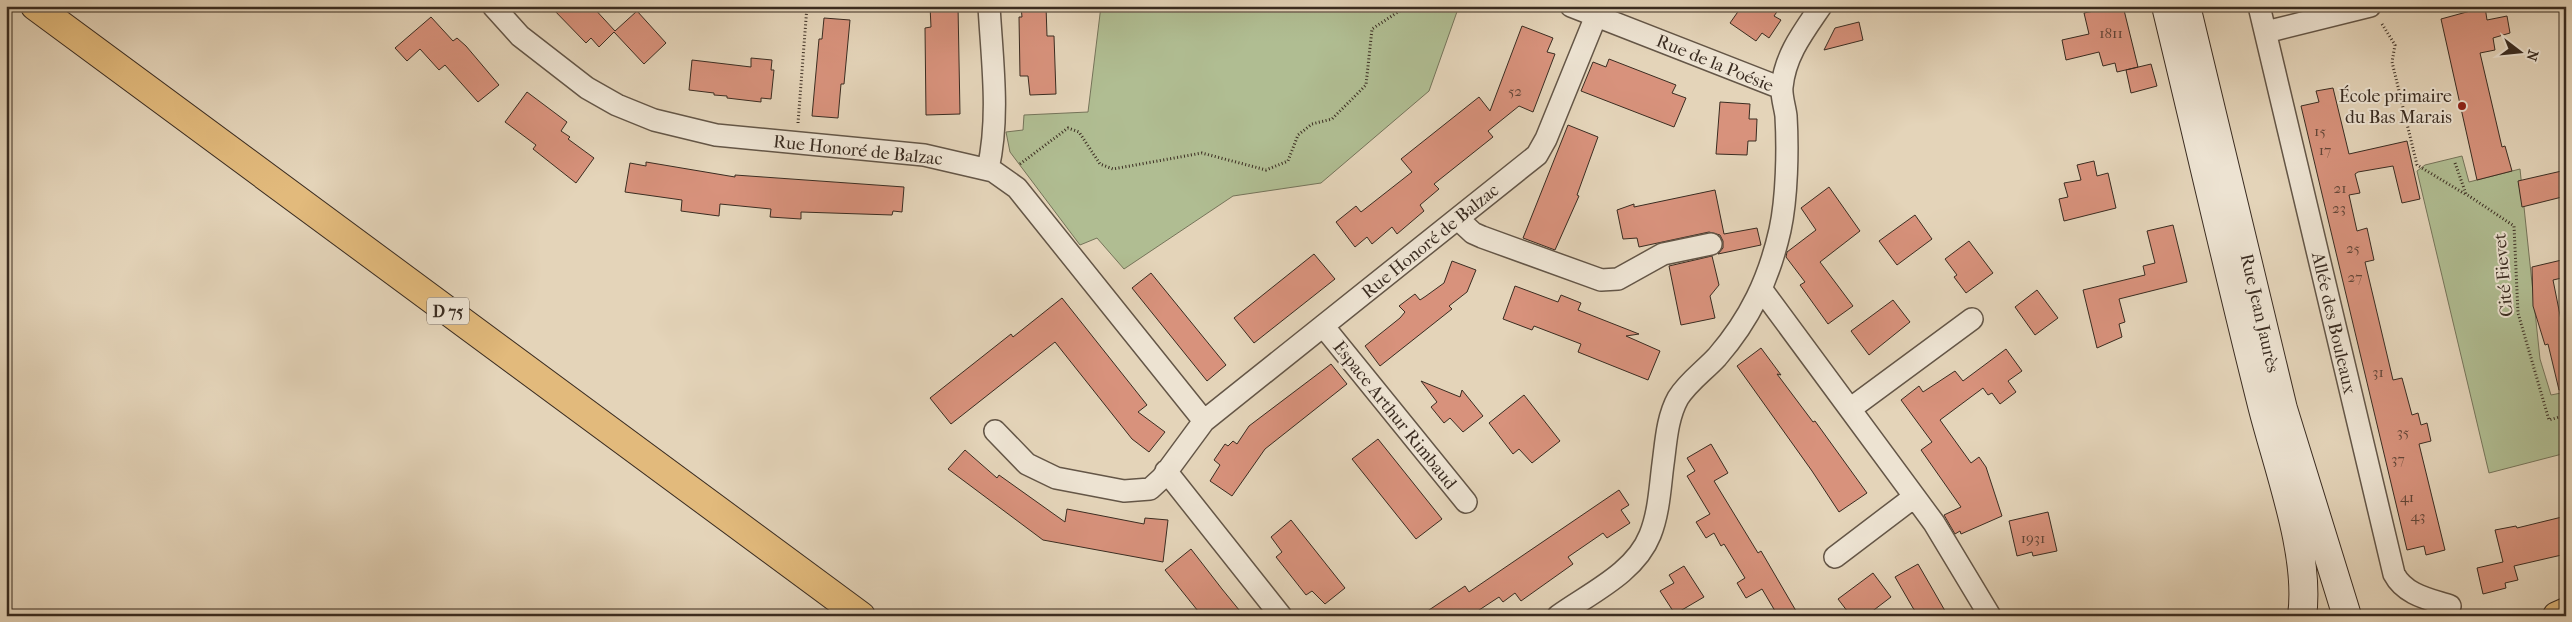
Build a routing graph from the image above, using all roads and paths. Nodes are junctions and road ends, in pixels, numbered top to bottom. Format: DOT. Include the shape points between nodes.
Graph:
graph roads {
  1 [pos="35,6"];
  2 [pos="493,6"];
  3 [pos="807,6"];
  4 [pos="989,6"];
  5 [pos="1407,6"];
  6 [pos="1571,6"];
  7 [pos="1821,6"];
  8 [pos="2166,6"];
  9 [pos="2186,6"];
  10 [pos="2259,6"];
  11 [pos="2375,14"];
  12 [pos="1596,16"];
  13 [pos="2266,32"];
  14 [pos="1781,88"];
  15 [pos="797,143"];
  16 [pos="2455,163"];
  17 [pos="995,173"];
  18 [pos="2466,194"];
  19 [pos="1458,219"];
  20 [pos="1711,244"];
  21 [pos="1762,290"];
  22 [pos="1972,319"];
  23 [pos="1324,327"];
  24 [pos="1850,409"];
  25 [pos="2566,416"];
  26 [pos="1204,421"];
  27 [pos="994,430"];
  28 [pos="1166,471"];
  29 [pos="1914,497"];
  30 [pos="1466,502"];
  31 [pos="1835,557"];
  32 [pos="2450,606"];
  33 [pos="2566,612"];
  34 [pos="861,616"];
  35 [pos="1281,616"];
  36 [pos="1558,616"];
  37 [pos="1990,616"];
  38 [pos="2302,616"];
  39 [pos="2347,616"];
  40 [pos="2557,616"];
  1 -- 34 [label="main road, D 75"];
  2 -- 15 [label="street, Rue Honoré de Balzac" via="520,36 577,80 636,114 696,132"];
  3 -- 15 [label="path"];
  4 -- 17 [label="street"];
  5 -- 17 [label="path" via="1372,29 1366,85 1332,119 1312,124 1298,135 1288,161 1281,164 1266,170 1202,154 1113,169 1100,164 1080,132 1068,128"];
  6 -- 12 [label="street, Rue de la Poésie"];
  7 -- 14 [label="street" via="1794,46"];
  8 -- 38 [label="main road, Rue Jean Jaurès" via="2260,399 2297,537 2304,579"];
  9 -- 39 [label="main road, Rue Jean Jaurès" via="2283,409"];
  10 -- 13 [label="street, Allée des Bouleaux"];
  11 -- 13 [label="street"];
  11 -- 18 [label="path" via="2394,45 2392,62 2417,165"];
  12 -- 14 [label="street, Rue de la Poésie"];
  12 -- 19 [label="street, Rue Honoré de Balzac" via="1542,148"];
  13 -- 32 [label="street, Allée des Bouleaux" via="2394,574 2410,591"];
  14 -- 21 [label="street, Rue de la Poésie" via="1786,116 1784,204 1772,263"];
  15 -- 17 [label="street, Rue Honoré de Balzac" via="915,153"];
  16 -- 18 [label="path"];
  17 -- 26 [label="street" via="1017,188"];
  18 -- 25 [label="path, Cité Fievet" via="2514,226 2518,313 2549,420"];
  19 -- 20 [label="street" via="1482,237 1601,280 1618,279 1663,254"];
  19 -- 23 [label="street, Rue Honoré de Balzac"];
  21 -- 24 [label="street"];
  21 -- 36 [label="street, Rue de la Poésie" via="1722,351 1684,389 1675,405 1669,422 1655,520 1642,552 1630,566"];
  22 -- 24 [label="street"];
  23 -- 26 [label="street, Rue Honoré de Balzac"];
  23 -- 30 [label="street, Espace Arthur Rimbaud"];
  24 -- 29 [label="street"];
  26 -- 28 [label="street, Rue Honoré de Balzac"];
  27 -- 28 [label="street, Rue Honoré de Balzac" via="1027,464 1069,482 1124,491 1143,490 1156,484"];
  28 -- 35 [label="street"];
  29 -- 31 [label="street"];
  29 -- 37 [label="street" via="1946,542"];
  33 -- 40 [label="main road"];
}
